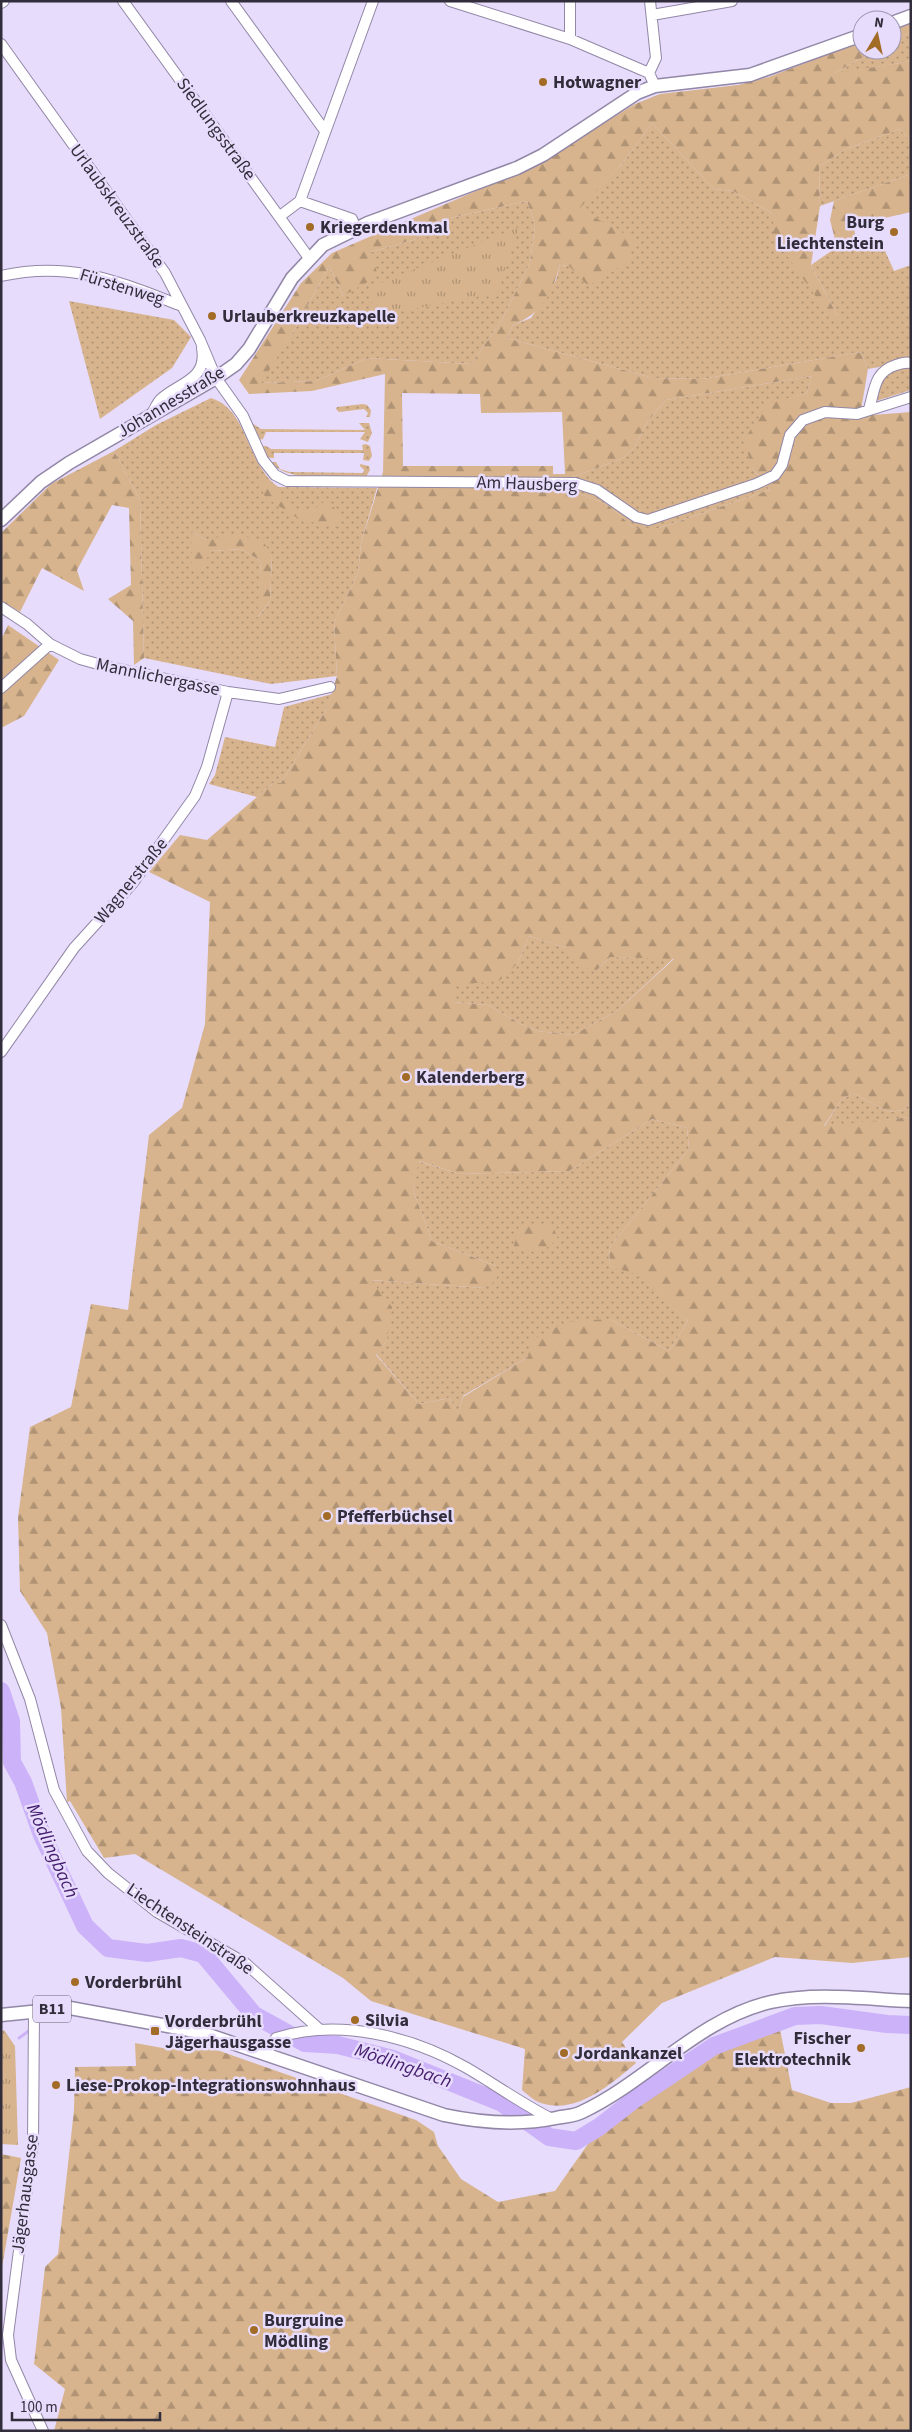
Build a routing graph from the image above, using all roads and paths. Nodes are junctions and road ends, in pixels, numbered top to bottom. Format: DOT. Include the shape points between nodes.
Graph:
graph roads {
  1 [pos="123,1"];
  2 [pos="231,1"];
  3 [pos="373,1"];
  4 [pos="450,1"];
  5 [pos="570,1"];
  6 [pos="650,1"];
  7 [pos="732,1"];
  8 [pos="652,15"];
  9 [pos="570,39"];
  10 [pos="852,39"];
  11 [pos="1,44"];
  12 [pos="649,73"];
  13 [pos="655,86"];
  14 [pos="325,131"];
  15 [pos="300,201"];
  16 [pos="280,216"];
  17 [pos="356,229"];
  18 [pos="309,258"];
  19 [pos="1,276"];
  20 [pos="182,306"];
  21 [pos="200,340"];
  22 [pos="911,363"];
  23 [pos="216,378"];
  24 [pos="911,397"];
  25 [pos="869,409"];
  26 [pos="152,413"];
  27 [pos="1,520"];
  28 [pos="1,608"];
  29 [pos="50,644"];
  30 [pos="330,687"];
  31 [pos="1,688"];
  32 [pos="228,692"];
  33 [pos="1,1052"];
  34 [pos="1,1625"];
  35 [pos="911,2001"];
  36 [pos="34,2011"];
  37 [pos="1,2015"];
  38 [pos="318,2028"];
  39 [pos="266,2053"];
  40 [pos="547,2120"];
  41 [pos="43,2431"];
  1 -- 16 [label="street, Siedlungsstraße"];
  2 -- 14 [label="street"];
  3 -- 14 [label="street"];
  4 -- 9 [label="street"];
  5 -- 9 [label="street"];
  6 -- 8 [label="street"];
  7 -- 8 [label="street"];
  8 -- 12 [label="street" via="656,58"];
  9 -- 12 [label="street"];
  10 -- 13 [label="main road, Johannesstraße" via="750,75"];
  11 -- 20 [label="street, Urlaubskreuzstraße" via="165,273"];
  12 -- 13 [label="street"];
  13 -- 17 [label="main road, Johannesstraße" via="637,93 543,155 517,168"];
  14 -- 15 [label="street"];
  15 -- 16 [label="street"];
  15 -- 17 [label="street" via="352,219"];
  16 -- 18 [label="street, Siedlungsstraße"];
  17 -- 18 [label="main road, Johannesstraße" via="323,245"];
  18 -- 23 [label="main road, Johannesstraße" via="292,278 249,349 236,364"];
  19 -- 20 [label="street, Fürstenweg" via="40,270 83,272"];
  20 -- 21 [label="street, Urlaubskreuzstraße"];
  21 -- 23 [label="street, Urlaubskreuzstraße"];
  21 -- 26 [label="street" via="203,352 197,373 160,400"];
  22 -- 25 [label="street" via="885,368 879,376"];
  23 -- 25 [label="street, Am Hausberg" via="243,416 263,460 275,475 287,481 575,483 597,490 636,517 648,520 775,476 782,465 790,435 803,420 825,412 857,414"];
  23 -- 26 [label="main road, Johannesstraße"];
  24 -- 25 [label="street, Am Hausberg"];
  26 -- 27 [label="main road, Johannesstraße" via="42,482"];
  28 -- 29 [label="street, Mannlichergasse"];
  29 -- 31 [label="street"];
  29 -- 32 [label="street, Mannlichergasse" via="80,659 105,666"];
  30 -- 32 [label="street, Mannlichergasse" via="279,699"];
  32 -- 33 [label="street, Wagnerstraße" via="207,767 195,796 132,884 74,948"];
  34 -- 38 [label="street, Liechtensteinstraße" via="30,1699 54,1790 87,1851 108,1873 158,1912 245,1963"];
  35 -- 40 [label="main road, B11" via="819,1996 770,2002 724,2020 613,2095 580,2113"];
  36 -- 37 [label="main road, B11"];
  36 -- 39 [label="main road, B11" via="70,2008 102,2013 200,2032"];
  36 -- 41 [label="street, Jägerhausgasse" via="33,2143 8,2335 11,2360"];
  38 -- 39 [label="street" via="276,2038"];
  38 -- 40 [label="street" via="372,2034 414,2044 465,2067"];
  39 -- 40 [label="main road, B11" via="444,2115 504,2124"];
}
